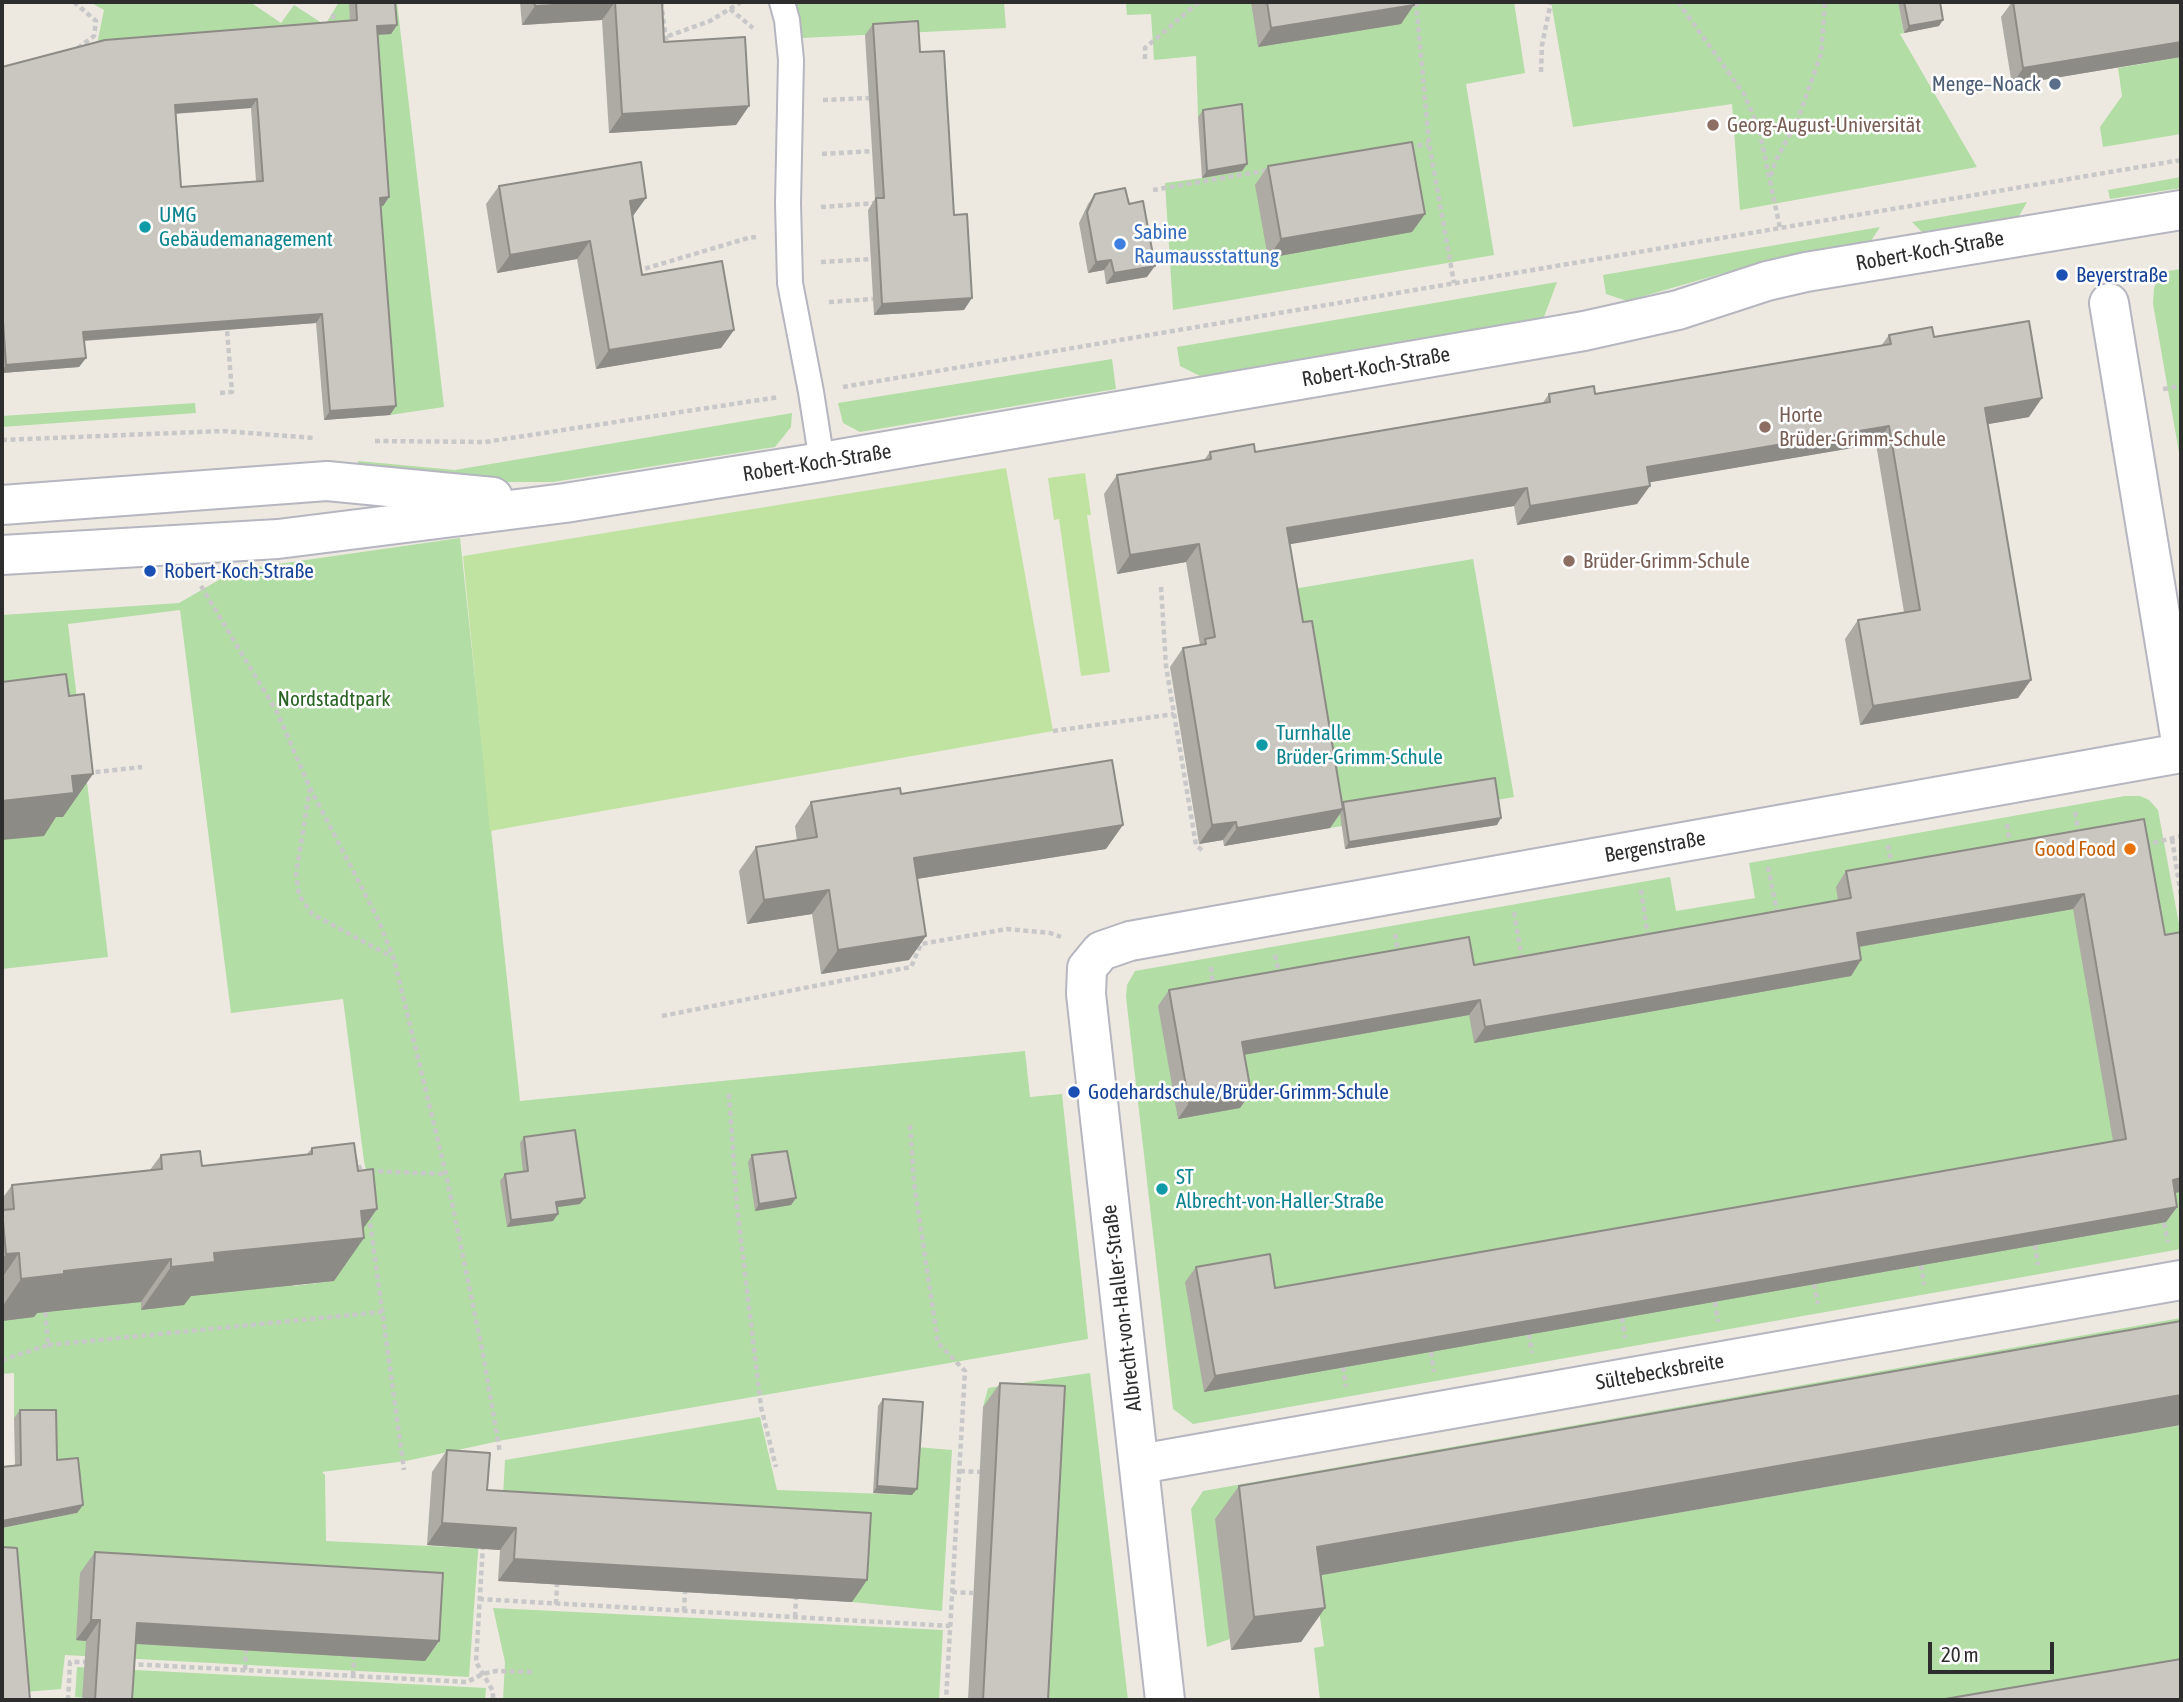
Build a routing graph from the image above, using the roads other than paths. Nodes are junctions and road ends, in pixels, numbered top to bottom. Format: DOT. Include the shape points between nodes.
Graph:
graph roads {
  1 [pos="782,2"];
  2 [pos="2181,210"];
  3 [pos="2109,303"];
  4 [pos="822,462"];
  5 [pos="565,503"];
  6 [pos="2,505"];
  7 [pos="2,555"];
  8 [pos="2181,742"];
  9 [pos="2181,753"];
  10 [pos="1115,946"];
  11 [pos="2181,1280"];
  12 [pos="1140,1464"];
  13 [pos="1165,1700"];
  1 -- 4 [label="lane" via="791,60 789,264"];
  2 -- 4 [label="street, Robert-Koch-Straße" via="1806,272 1678,310 1584,331"];
  3 -- 8 [label="street"];
  4 -- 5 [label="street, Robert-Koch-Straße"];
  5 -- 6 [label="street, Robert-Koch-Straße" via="327,481"];
  5 -- 7 [label="street, Robert-Koch-Straße" via="278,539"];
  9 -- 10 [label="street, Bergenstraße"];
  10 -- 12 [label="street, Albrecht-von-Haller-Straße" via="1087,968 1086,994"];
  11 -- 12 [label="street, Sültebecksbreite"];
  12 -- 13 [label="street, Albrecht-von-Haller-Straße"];
}
